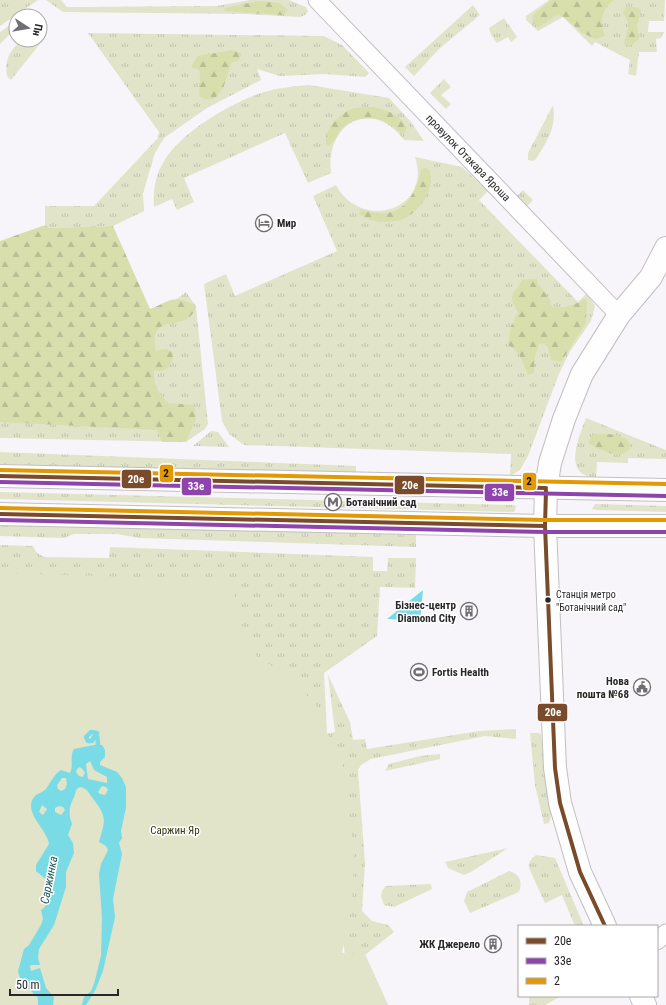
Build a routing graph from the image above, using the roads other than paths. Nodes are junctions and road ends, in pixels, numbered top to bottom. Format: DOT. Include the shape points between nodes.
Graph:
graph roads {
  1 [pos="317,0"];
  2 [pos="666,248"];
  3 [pos="620,315"];
  4 [pos="0,476"];
  5 [pos="546,488"];
  6 [pos="666,490"];
  7 [pos="0,514"];
  8 [pos="545,526"];
  9 [pos="666,526"];
  10 [pos="605,925"];
  11 [pos="666,933"];
  12 [pos="658,940"];
  1 -- 3 [label="street, провулок Отакара Яроша"];
  2 -- 3 [label="main road" via="651,276"];
  3 -- 5 [label="main road" via="582,374 556,442"];
  4 -- 5 [label="main road"];
  5 -- 6 [label="main road"];
  5 -- 8 [label="main road"];
  7 -- 8 [label="main road"];
  8 -- 9 [label="main road"];
  8 -- 10 [label="main road" via="553,739 560,803 580,872"];
  11 -- 12 [label="street"];
}
